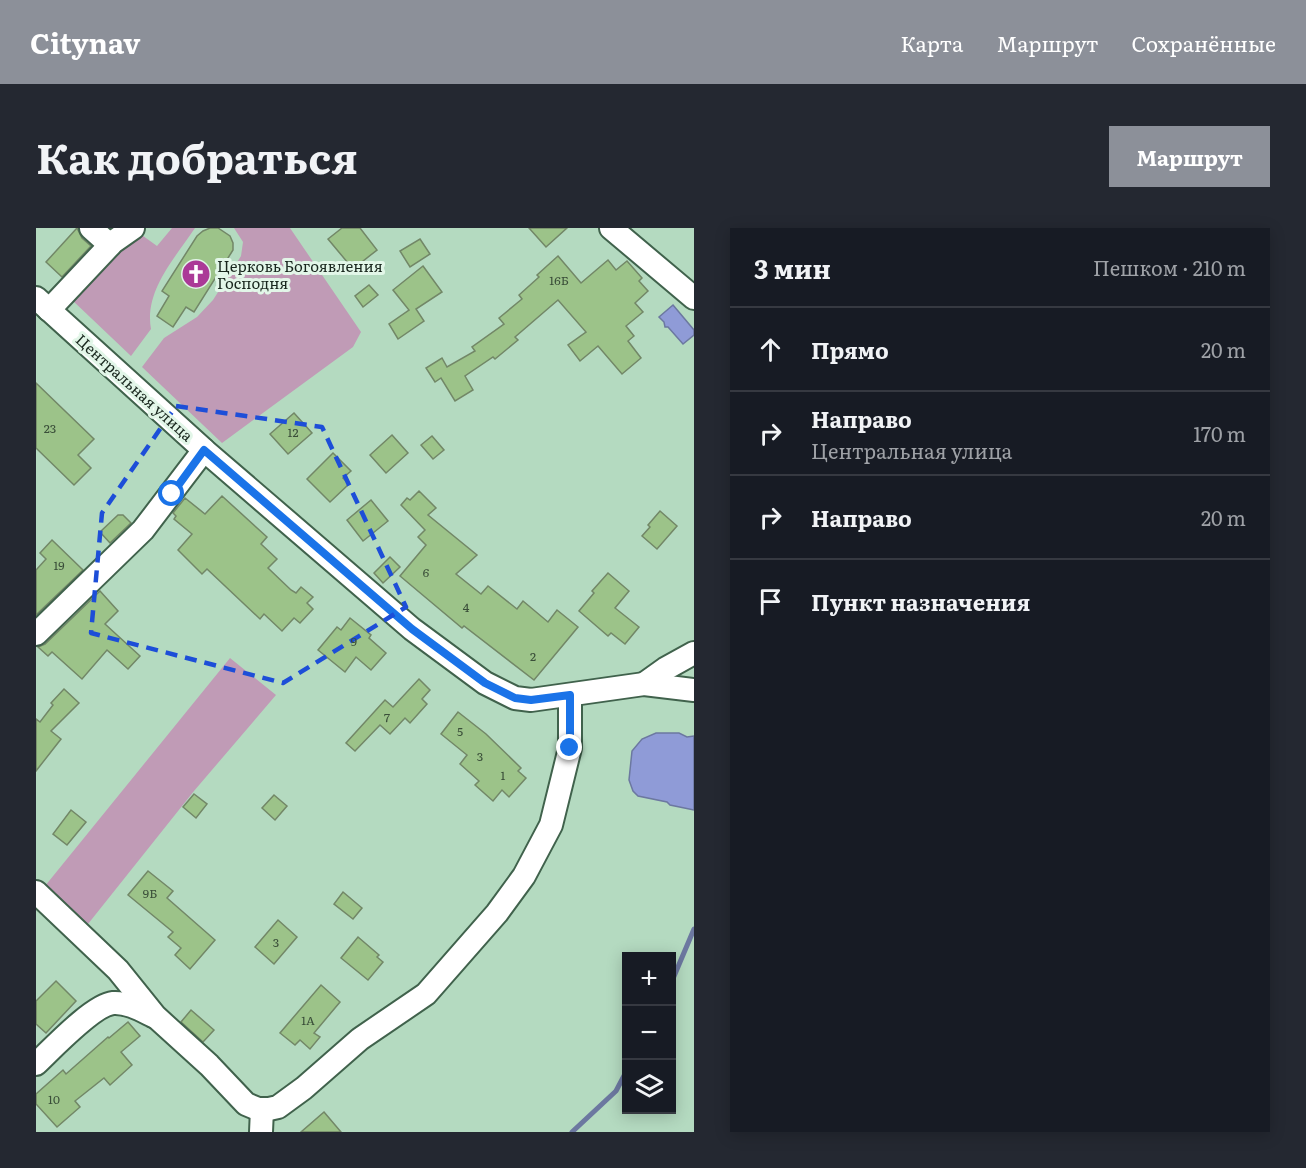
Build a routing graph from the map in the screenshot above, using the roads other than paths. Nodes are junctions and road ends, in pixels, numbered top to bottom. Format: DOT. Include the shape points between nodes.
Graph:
graph roads {
  1 [pos="91,228"];
  2 [pos="133,228"];
  3 [pos="611,228"];
  4 [pos="110,245"];
  5 [pos="694,298"];
  6 [pos="42,304"];
  7 [pos="204,450"];
  8 [pos="36,634"];
  9 [pos="694,653"];
  10 [pos="644,684"];
  11 [pos="694,690"];
  12 [pos="570,695"];
  13 [pos="36,892"];
  14 [pos="155,1016"];
  15 [pos="36,1064"];
  16 [pos="262,1109"];
  17 [pos="261,1132"];
  1 -- 4 [label="street"];
  2 -- 4 [label="street"];
  3 -- 5 [label="street"];
  4 -- 6 [label="street"];
  6 -- 7 [label="street, Центральная улица"];
  7 -- 8 [label="street" via="143,530"];
  7 -- 12 [label="street, Центральная улица" via="412,629 485,683 515,698"];
  9 -- 10 [label="street"];
  10 -- 11 [label="street, Центральная улица"];
  10 -- 12 [label="street, Центральная улица"];
  12 -- 16 [label="street" via="570,748 551,825 540,849 497,913 426,994 360,1039 278,1107"];
  13 -- 14 [label="street" via="118,970"];
  14 -- 15 [label="street" via="129,1005 112,1003 96,1008"];
  14 -- 16 [label="street" via="246,1104"];
  16 -- 17 [label="street"];
}
